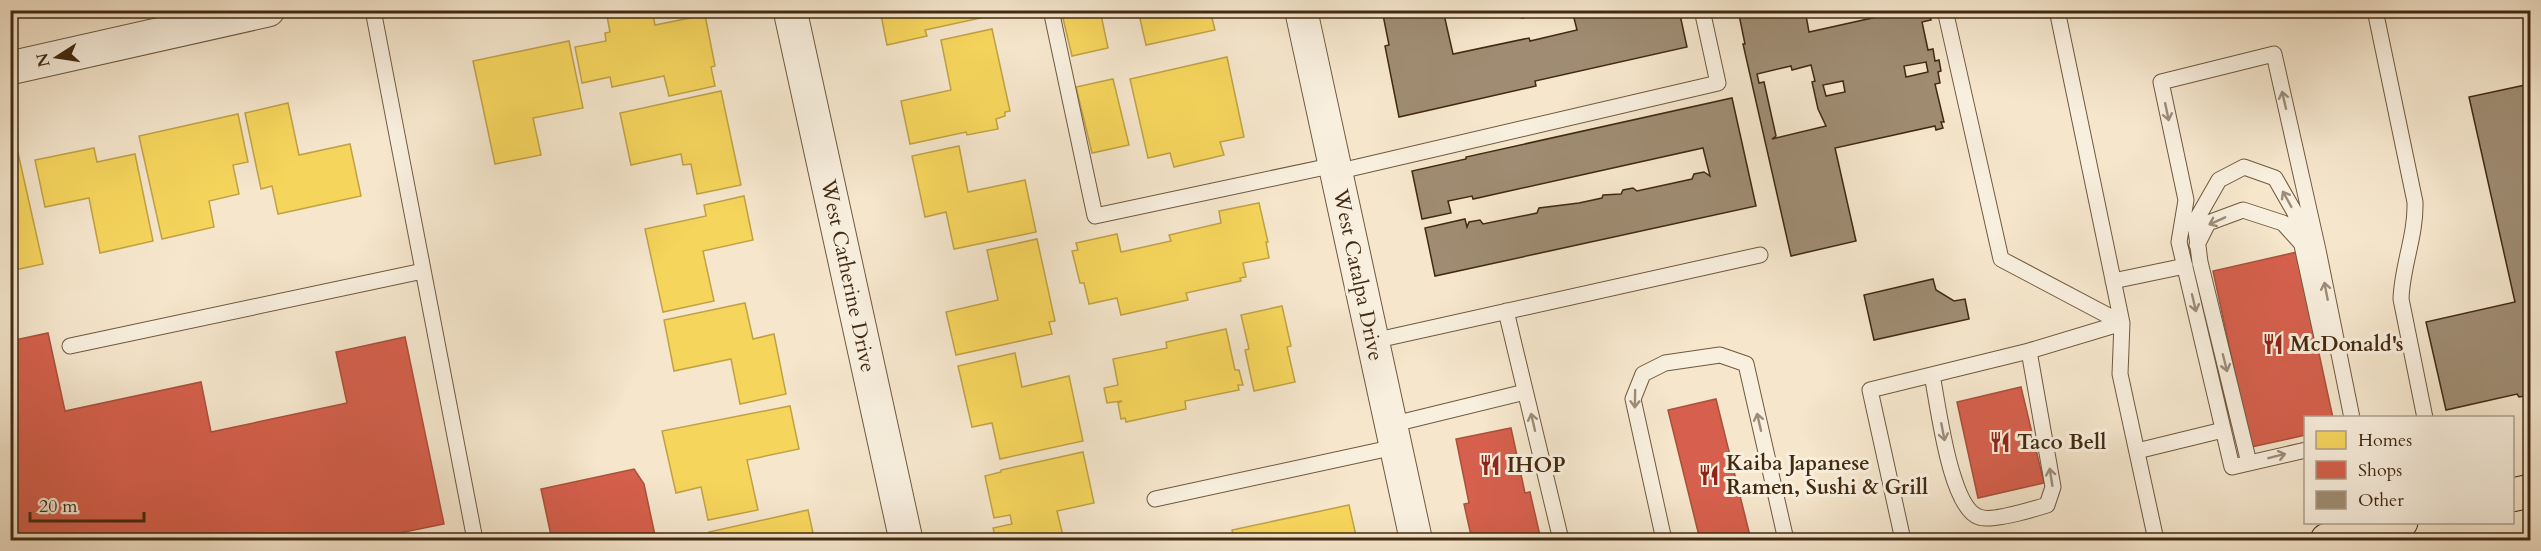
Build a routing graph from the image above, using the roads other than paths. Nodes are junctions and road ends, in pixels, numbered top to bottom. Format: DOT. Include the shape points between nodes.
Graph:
graph roads {
  1 [pos="268,10"];
  2 [pos="373,10"];
  3 [pos="790,10"];
  4 [pos="1051,10"];
  5 [pos="1301,10"];
  6 [pos="1702,10"];
  7 [pos="1945,10"];
  8 [pos="2057,10"];
  9 [pos="2375,10"];
  10 [pos="10,68"];
  11 [pos="1335,168"];
  12 [pos="2198,245"];
  13 [pos="2303,246"];
  14 [pos="1760,255"];
  15 [pos="2185,266"];
  16 [pos="423,271"];
  17 [pos="2113,281"];
  18 [pos="1506,311"];
  19 [pos="2122,323"];
  20 [pos="1373,341"];
  21 [pos="70,346"];
  22 [pos="2337,348"];
  23 [pos="2029,351"];
  24 [pos="1932,375"];
  25 [pos="1525,392"];
  26 [pos="2352,416"];
  27 [pos="2425,416"];
  28 [pos="2223,430"];
  29 [pos="1393,436"];
  30 [pos="2304,450"];
  31 [pos="2137,451"];
  32 [pos="2249,463"];
  33 [pos="2530,490"];
  34 [pos="2514,494"];
  35 [pos="1155,500"];
  36 [pos="2383,525"];
  37 [pos="475,540"];
  38 [pos="906,540"];
  39 [pos="1416,540"];
  40 [pos="1561,540"];
  41 [pos="1664,540"];
  42 [pos="1786,540"];
  43 [pos="1903,540"];
  44 [pos="2156,540"];
  45 [pos="2327,540"];
  1 -- 10 [label="street"];
  2 -- 16 [label="lane"];
  3 -- 38 [label="street, West Catherine Drive"];
  4 -- 11 [label="lane" via="1095,216"];
  5 -- 11 [label="street, West Catalpa Drive"];
  6 -- 11 [label="lane" via="1718,83"];
  7 -- 19 [label="lane" via="2001,259"];
  8 -- 17 [label="lane"];
  9 -- 27 [label="lane" via="2415,202 2416,223 2401,280 2401,299"];
  11 -- 20 [label="street, West Catalpa Drive"];
  13 -- 12 [label="lane, one-way" via="2283,223 2243,210 2208,223"];
  13 -- 12 [label="lane, one-way" via="2295,213 2275,178 2244,167 2219,180 2194,222"];
  12 -- 32 [label="lane, one-way"];
  13 -- 22 [label="lane" via="2323,342"];
  14 -- 18 [label="lane"];
  15 -- 17 [label="lane"];
  22 -- 15 [label="lane, one-way" via="2274,54 2161,82 2186,200 2179,242"];
  15 -- 28 [label="lane, one-way"];
  16 -- 21 [label="lane"];
  16 -- 37 [label="lane"];
  17 -- 19 [label="lane"];
  18 -- 20 [label="lane"];
  18 -- 25 [label="lane"];
  19 -- 23 [label="lane"];
  19 -- 31 [label="lane" via="2120,374"];
  20 -- 29 [label="street, West Catalpa Drive"];
  22 -- 26 [label="lane"];
  23 -- 24 [label="lane"];
  24 -- 23 [label="lane, one-way" via="1949,463 1967,510 1980,518 2026,512 2047,505 2053,487"];
  24 -- 43 [label="lane" via="1870,390"];
  25 -- 29 [label="lane"];
  40 -- 25 [label="lane, one-way"];
  28 -- 31 [label="lane"];
  28 -- 32 [label="lane" via="2232,467"];
  29 -- 35 [label="lane"];
  29 -- 39 [label="street, West Catalpa Drive"];
  32 -- 30 [label="lane, one-way"];
  31 -- 44 [label="lane"];
  33 -- 34 [label="main road"];
  36 -- 45 [label="main road"];
  42 -- 41 [label="lane, one-way" via="1746,364 1720,355 1665,363 1643,374 1637,383 1633,399"];
}
